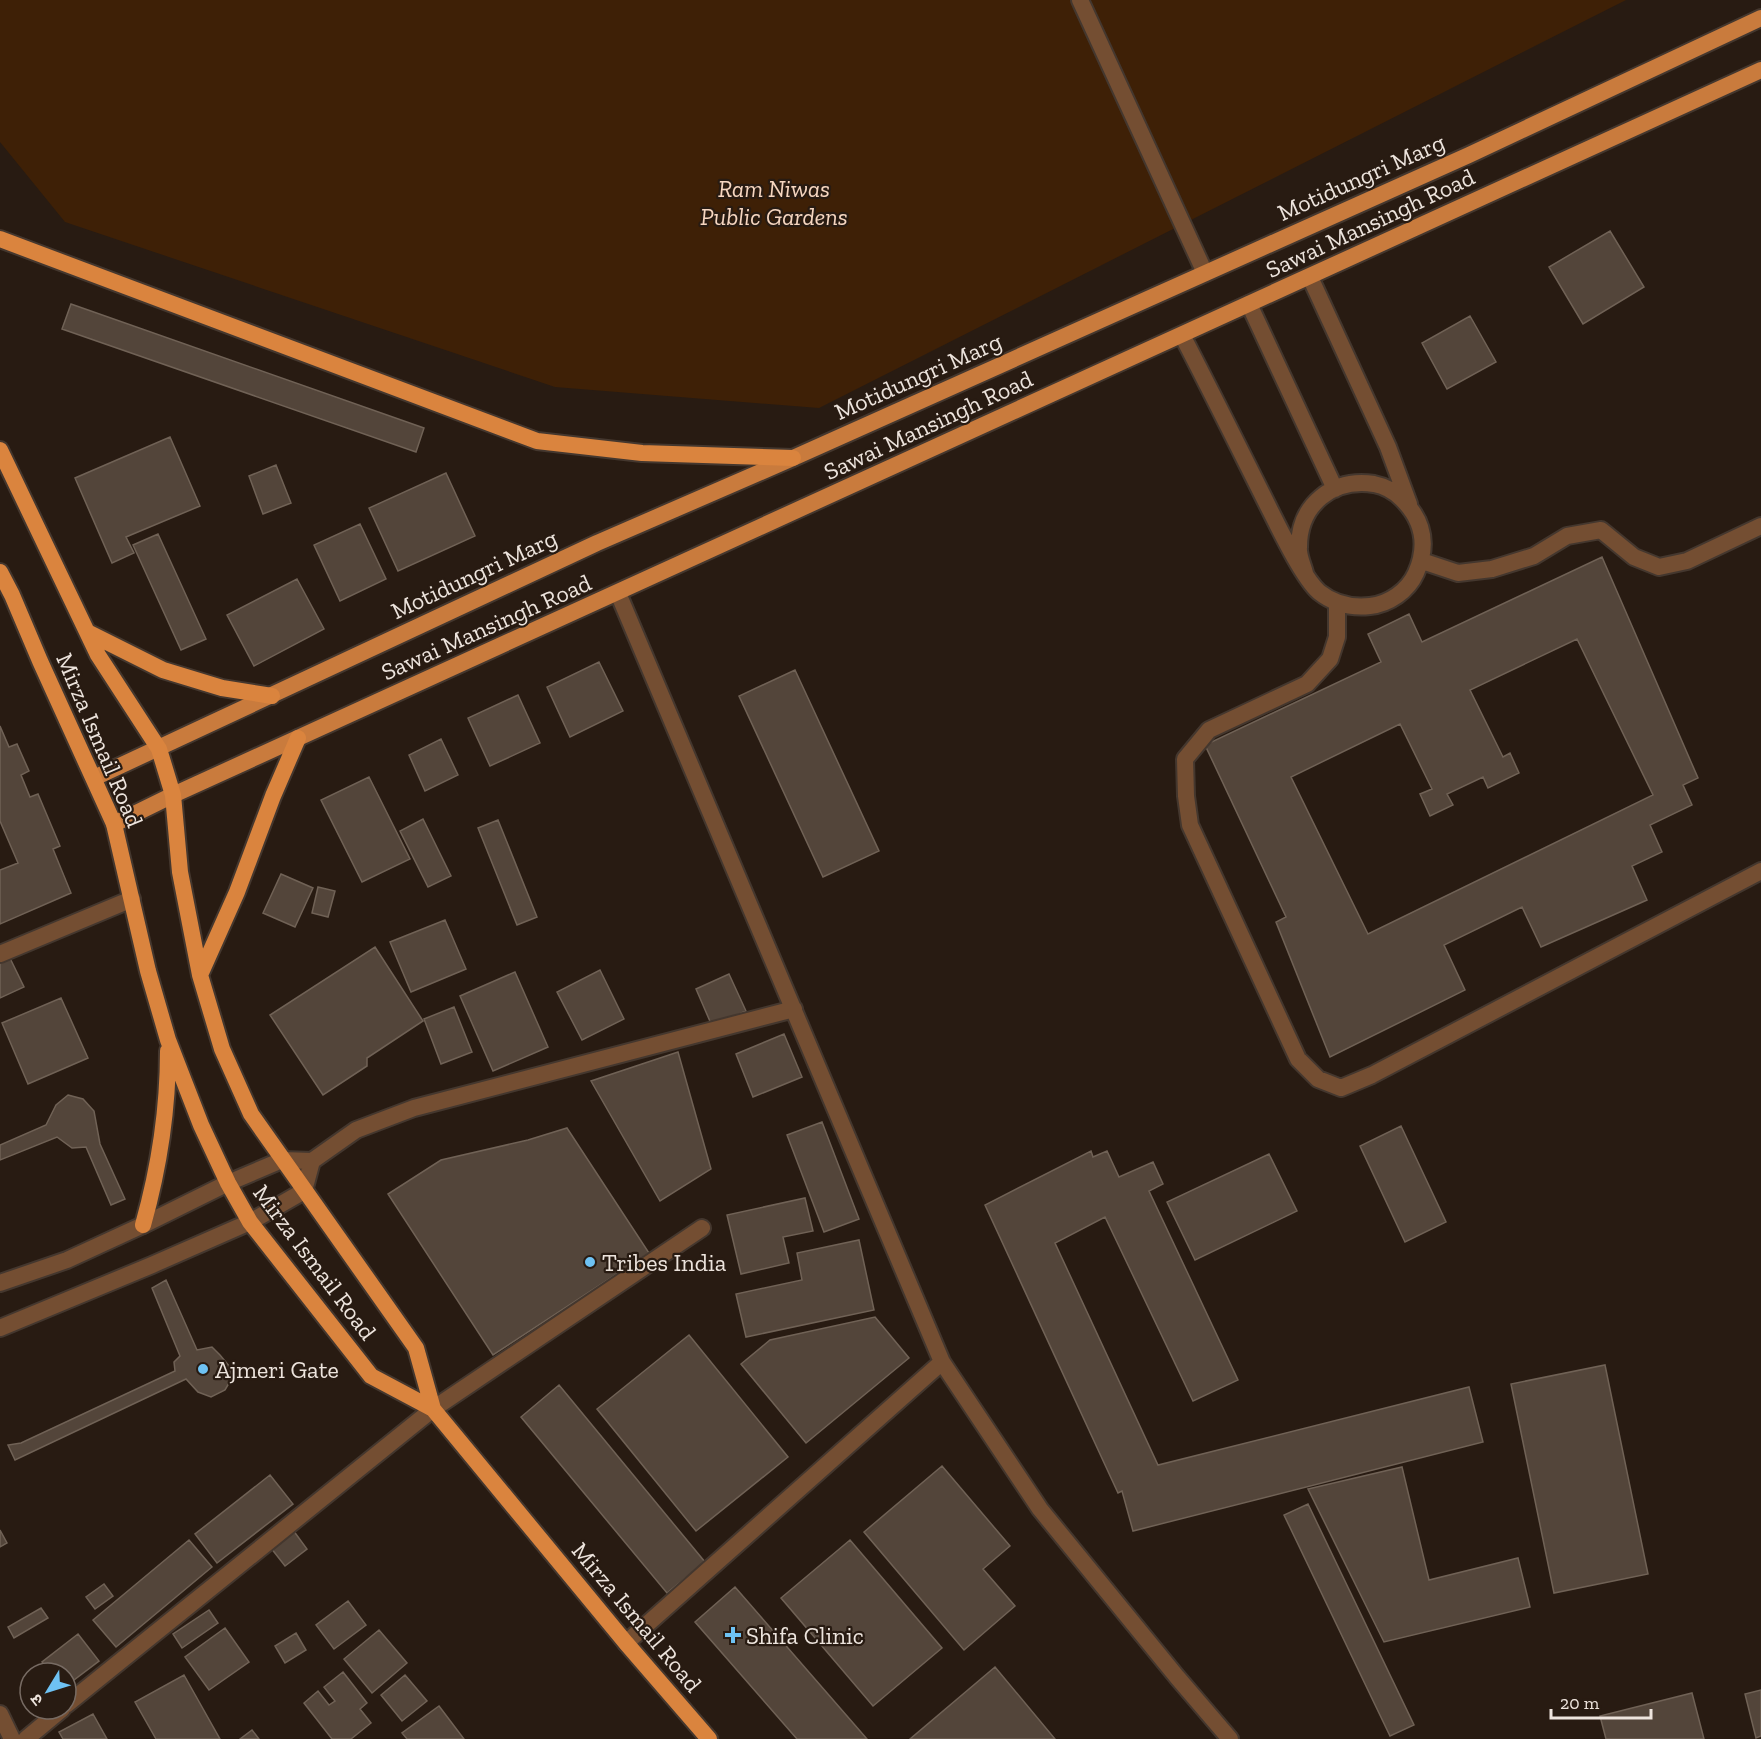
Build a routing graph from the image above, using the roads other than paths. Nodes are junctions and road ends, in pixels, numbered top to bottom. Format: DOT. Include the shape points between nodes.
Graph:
graph roads {
  1 [pos="1080,0"];
  2 [pos="1761,18"];
  3 [pos="1761,70"];
  4 [pos="0,239"];
  5 [pos="1205,273"];
  6 [pos="1310,277"];
  7 [pos="1250,304"];
  8 [pos="1182,335"];
  9 [pos="0,450"];
  10 [pos="793,458"];
  11 [pos="1335,489"];
  12 [pos="1411,508"];
  13 [pos="1761,526"];
  14 [pos="1422,561"];
  15 [pos="0,572"];
  16 [pos="1305,573"];
  17 [pos="618,593"];
  18 [pos="6,598"];
  19 [pos="1336,603"];
  20 [pos="87,632"];
  21 [pos="272,696"];
  22 [pos="298,738"];
  23 [pos="159,749"];
  24 [pos="94,778"];
  25 [pos="173,795"];
  26 [pos="114,824"];
  27 [pos="1761,871"];
  28 [pos="132,899"];
  29 [pos="0,954"];
  30 [pos="200,975"];
  31 [pos="794,1009"];
  32 [pos="168,1040"];
  33 [pos="282,1160"];
  34 [pos="312,1161"];
  35 [pos="228,1183"];
  36 [pos="304,1191"];
  37 [pos="250,1222"];
  38 [pos="143,1225"];
  39 [pos="702,1228"];
  40 [pos="0,1283"];
  41 [pos="0,1328"];
  42 [pos="942,1362"];
  43 [pos="433,1409"];
  44 [pos="626,1644"];
  45 [pos="78,1696"];
  46 [pos="0,1714"];
  47 [pos="48,1721"];
  48 [pos="12,1739"];
  49 [pos="26,1739"];
  50 [pos="709,1739"];
  51 [pos="1230,1739"];
  1 -- 5 [label="street"];
  2 -- 5 [label="main road, Motidungri Marg"];
  3 -- 6 [label="main road, Sawai Mansingh Road"];
  4 -- 10 [label="highway" via="537,441 642,453"];
  5 -- 10 [label="main road, Motidungri Marg"];
  6 -- 7 [label="main road, Sawai Mansingh Road"];
  6 -- 12 [label="street" via="1388,447"];
  7 -- 8 [label="main road, Sawai Mansingh Road"];
  7 -- 11 [label="street"];
  8 -- 16 [label="street"];
  8 -- 17 [label="main road, Sawai Mansingh Road"];
  9 -- 20 [label="highway, Mirza Ismail Road"];
  10 -- 21 [label="main road, Motidungri Marg" via="597,543"];
  11 -- 12 [label="street" via="1345,484 1376,484 1396,493"];
  11 -- 16 [label="street" via="1310,508 1300,528 1298,549"];
  12 -- 14 [label="street" via="1421,528"];
  13 -- 14 [label="street" via="1687,561 1659,567 1634,557 1601,530 1567,536 1534,556 1492,569 1458,573"];
  14 -- 19 [label="street" via="1413,580 1398,596 1379,605 1357,608"];
  15 -- 18 [label="highway, Mirza Ismail Road"];
  16 -- 19 [label="street" via="1318,591"];
  17 -- 22 [label="main road, Sawai Mansingh Road"];
  17 -- 31 [label="street"];
  18 -- 24 [label="highway, Mirza Ismail Road"];
  19 -- 27 [label="street" via="1337,637 1330,659 1307,684 1209,730 1185,759 1190,825 1298,1059 1318,1078 1341,1088 1372,1075"];
  20 -- 21 [label="highway" via="163,670"];
  20 -- 23 [label="highway, Mirza Ismail Road"];
  21 -- 23 [label="main road, Motidungri Marg"];
  22 -- 25 [label="main road, Sawai Mansingh Road"];
  22 -- 30 [label="highway"];
  23 -- 24 [label="main road, Motidungri Marg"];
  23 -- 25 [label="highway, Mirza Ismail Road"];
  24 -- 26 [label="highway, Mirza Ismail Road"];
  25 -- 26 [label="main road, Sawai Mansingh Road"];
  25 -- 30 [label="highway, Mirza Ismail Road" via="180,872"];
  26 -- 28 [label="highway, Mirza Ismail Road"];
  28 -- 29 [label="street"];
  28 -- 32 [label="highway, Mirza Ismail Road"];
  30 -- 33 [label="highway, Mirza Ismail Road" via="222,1049 251,1114"];
  31 -- 34 [label="street" via="414,1108 356,1130"];
  31 -- 42 [label="street"];
  32 -- 35 [label="highway, Mirza Ismail Road"];
  32 -- 38 [label="highway" via="163,1132"];
  33 -- 34 [label="street"];
  33 -- 35 [label="street"];
  33 -- 36 [label="highway, Mirza Ismail Road"];
  34 -- 36 [label="street"];
  35 -- 37 [label="highway, Mirza Ismail Road"];
  35 -- 38 [label="street"];
  36 -- 37 [label="street"];
  36 -- 43 [label="highway, Mirza Ismail Road" via="416,1348"];
  37 -- 41 [label="street"];
  37 -- 43 [label="highway, Mirza Ismail Road" via="371,1376"];
  38 -- 40 [label="street" via="67,1260"];
  39 -- 43 [label="street"];
  42 -- 44 [label="street"];
  42 -- 51 [label="street" via="1040,1509"];
  43 -- 44 [label="highway, Mirza Ismail Road"];
  43 -- 45 [label="street"];
  44 -- 50 [label="highway, Mirza Ismail Road"];
  46 -- 48 [label="street"];
  47 -- 49 [label="street"];
}
